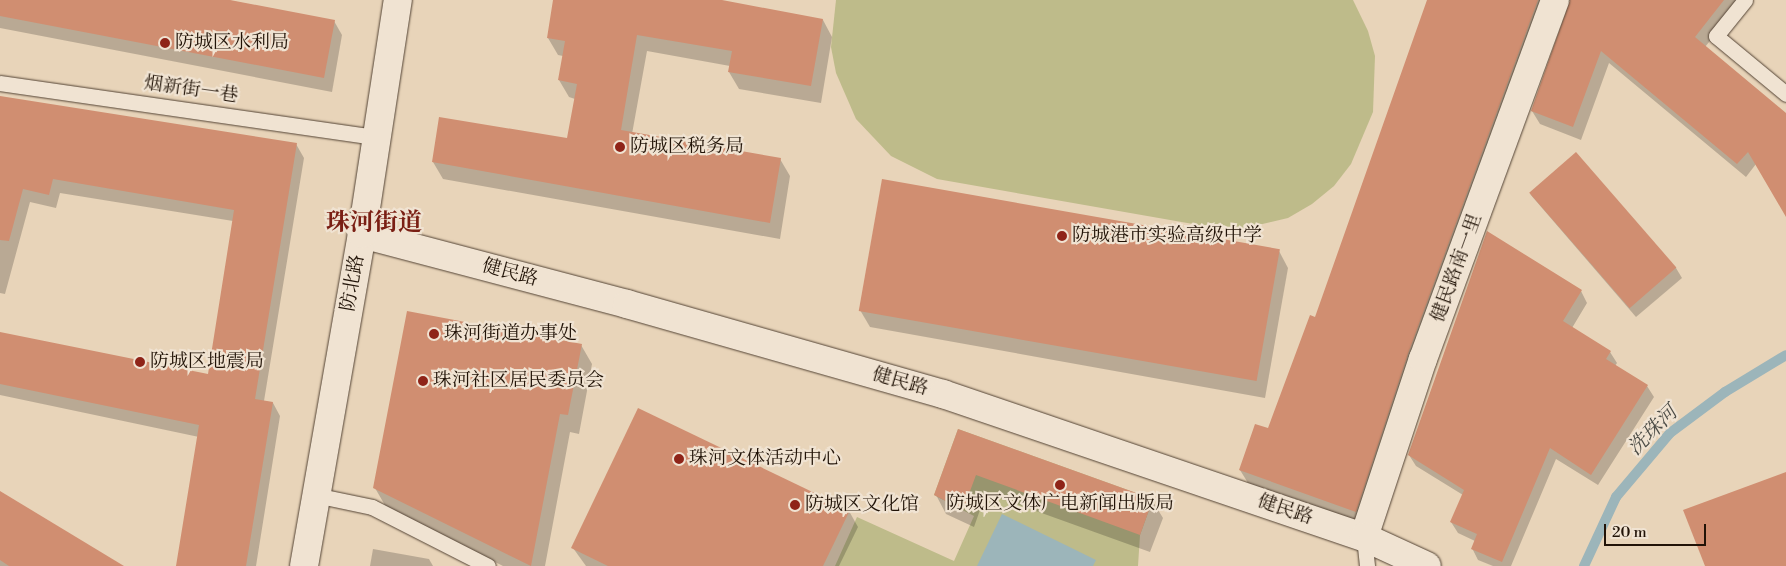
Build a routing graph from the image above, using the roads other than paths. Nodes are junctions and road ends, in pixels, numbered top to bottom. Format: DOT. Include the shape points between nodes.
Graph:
graph roads {
  1 [pos="398,0"];
  2 [pos="1554,0"];
  3 [pos="1745,0"];
  4 [pos="0,83"];
  5 [pos="1786,94"];
  6 [pos="376,137"];
  7 [pos="362,234"];
  8 [pos="315,495"];
  9 [pos="1364,537"];
  10 [pos="304,566"];
  11 [pos="488,566"];
  12 [pos="1366,566"];
  13 [pos="1427,566"];
  1 -- 6 [label="street, 防北路"];
  2 -- 9 [label="street, 健民路南一里" via="1423,359"];
  3 -- 5 [label="lane" via="1716,36"];
  4 -- 6 [label="lane, 烟新街一巷"];
  6 -- 7 [label="street, 防北路"];
  7 -- 8 [label="street, 防北路"];
  7 -- 9 [label="street, 健民路" via="627,304 943,394"];
  8 -- 10 [label="street, 防北路"];
  8 -- 11 [label="lane" via="372,507"];
  9 -- 12 [label="lane"];
  9 -- 13 [label="street, 健民路"];
}
